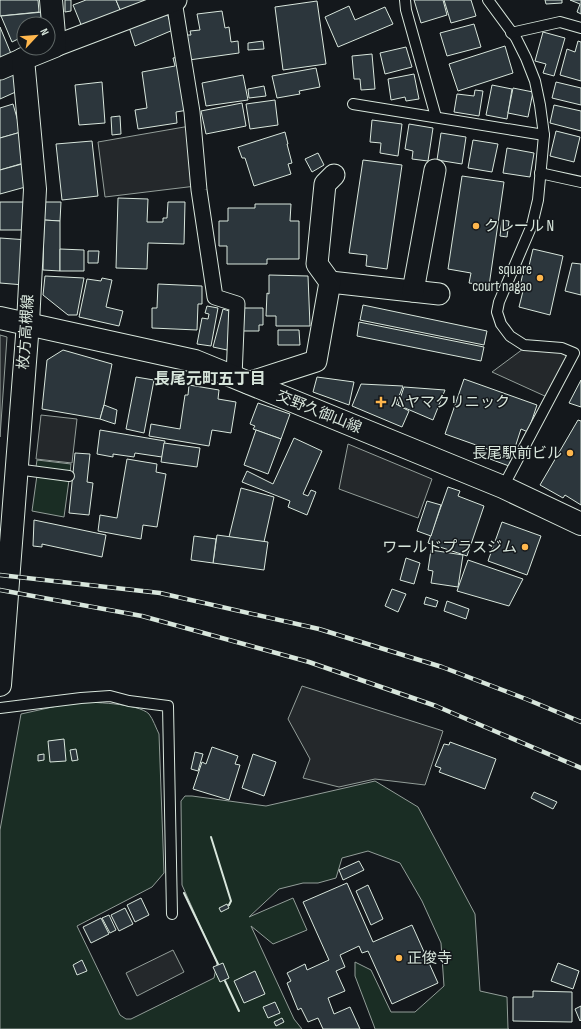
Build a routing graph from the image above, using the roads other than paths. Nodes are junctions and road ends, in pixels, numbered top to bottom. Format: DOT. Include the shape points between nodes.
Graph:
graph roads {
  1 [pos="51,0"];
  2 [pos="175,0"];
  3 [pos="406,0"];
  4 [pos="488,0"];
  5 [pos="52,16"];
  6 [pos="581,28"];
  7 [pos="511,32"];
  8 [pos="56,46"];
  9 [pos="30,56"];
  10 [pos="23,59"];
  11 [pos="0,69"];
  12 [pos="353,104"];
  13 [pos="436,117"];
  14 [pos="544,135"];
  15 [pos="435,170"];
  16 [pos="540,173"];
  17 [pos="334,175"];
  18 [pos="580,179"];
  19 [pos="330,282"];
  20 [pos="413,291"];
  21 [pos="439,294"];
  22 [pos="0,318"];
  23 [pos="28,323"];
  24 [pos="241,380"];
  25 [pos="16,470"];
  26 [pos="70,476"];
  27 [pos="503,487"];
  28 [pos="581,524"];
  29 [pos="0,685"];
  30 [pos="0,708"];
  31 [pos="172,914"];
  1 -- 5 [label="main road"];
  2 -- 8 [label="street"];
  2 -- 24 [label="street" via="215,297 237,304"];
  3 -- 13 [label="lane" via="406,10"];
  4 -- 7 [label="lane"];
  6 -- 7 [label="lane" via="560,22"];
  7 -- 14 [label="lane" via="526,58 535,81"];
  9 -- 10 [label="main road"];
  10 -- 11 [label="street"];
  10 -- 23 [label="main road, 枚方高槻線" via="35,189"];
  12 -- 13 [label="lane"];
  13 -- 14 [label="lane"];
  14 -- 16 [label="lane"];
  15 -- 20 [label="street"];
  16 -- 18 [label="lane"];
  16 -- 27 [label="lane" via="538,200 532,225 497,312 501,324 510,336 524,345 562,348 574,353"];
  17 -- 19 [label="street" via="325,184 317,264"];
  19 -- 20 [label="street"];
  19 -- 24 [label="street" via="316,361"];
  20 -- 21 [label="street"];
  22 -- 23 [label="main road, 交野久御山線"];
  23 -- 24 [label="main road, 交野久御山線" via="195,361"];
  23 -- 25 [label="main road, 枚方高槻線"];
  24 -- 27 [label="main road, 交野久御山線"];
  25 -- 26 [label="lane"];
  25 -- 29 [label="main road, 枚方高槻線"];
  27 -- 28 [label="main road, 交野久御山線"];
  30 -- 31 [label="lane" via="110,696 168,706"];
}
